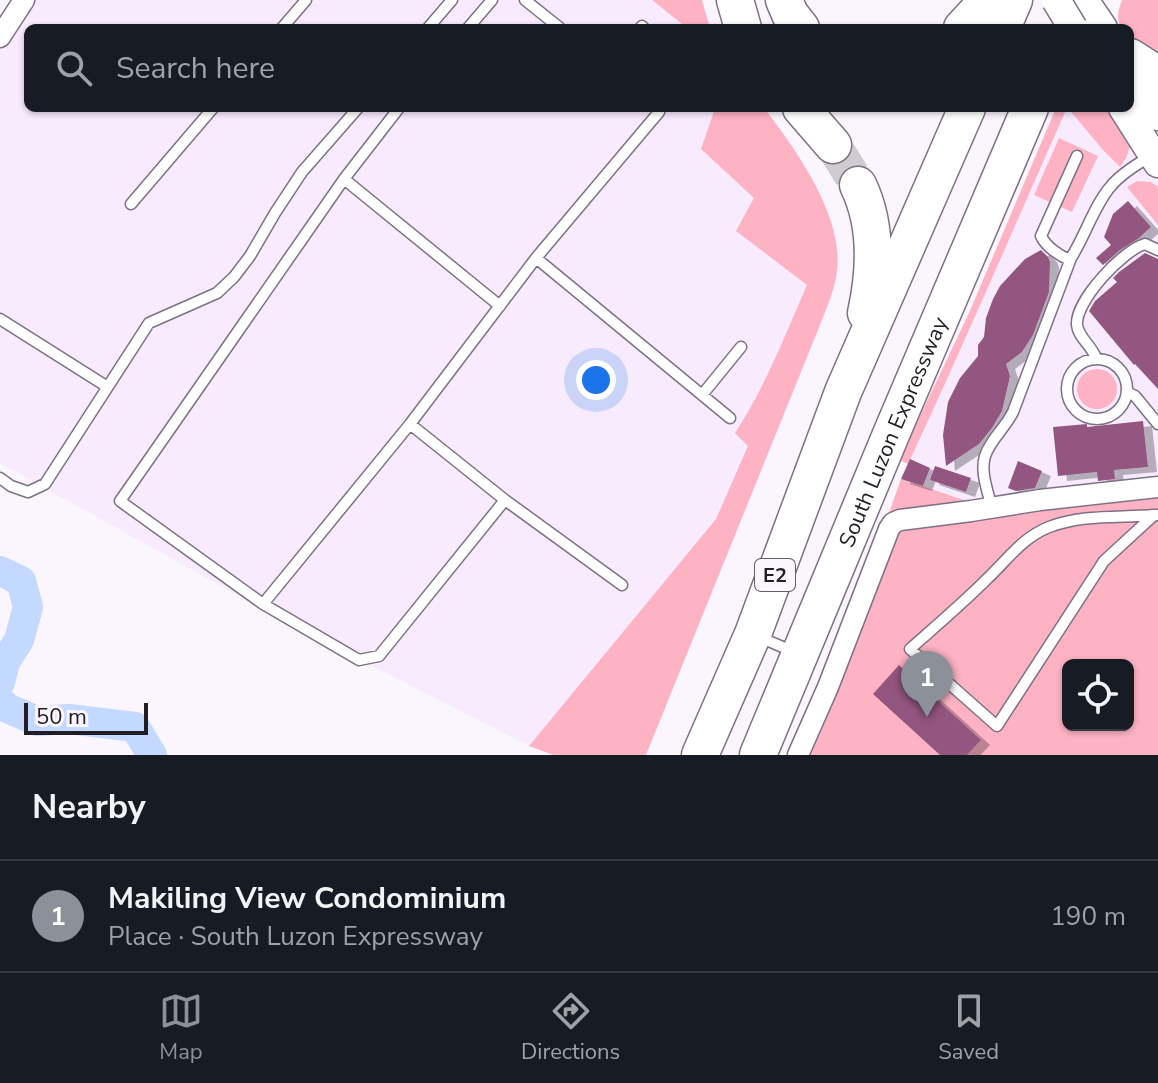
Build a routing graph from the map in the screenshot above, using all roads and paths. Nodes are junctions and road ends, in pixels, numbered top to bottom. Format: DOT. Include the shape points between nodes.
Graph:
graph roads {
  1 [pos="24,0"];
  2 [pos="306,0"];
  3 [pos="452,0"];
  4 [pos="492,0"];
  5 [pos="525,0"];
  6 [pos="735,0"];
  7 [pos="784,0"];
  8 [pos="988,0"];
  9 [pos="1014,0"];
  10 [pos="1073,9"];
  11 [pos="285,24"];
  12 [pos="431,24"];
  13 [pos="471,24"];
  14 [pos="555,24"];
  15 [pos="742,24"];
  16 [pos="798,24"];
  17 [pos="966,24"];
  18 [pos="1004,24"];
  19 [pos="1097,24"];
  20 [pos="0,37"];
  21 [pos="1134,60"];
  22 [pos="1158,75"];
  23 [pos="1134,77"];
  24 [pos="210,112"];
  25 [pos="354,112"];
  26 [pos="396,112"];
  27 [pos="659,112"];
  28 [pos="804,112"];
  29 [pos="965,112"];
  30 [pos="1028,112"];
  31 [pos="1126,112"];
  32 [pos="1158,116"];
  33 [pos="833,145"];
  34 [pos="1077,156"];
  35 [pos="1155,159"];
  36 [pos="344,179"];
  37 [pos="858,185"];
  38 [pos="131,204"];
  39 [pos="1158,250"];
  40 [pos="536,258"];
  41 [pos="1070,260"];
  42 [pos="500,306"];
  43 [pos="0,319"];
  44 [pos="741,347"];
  45 [pos="1096,358"];
  46 [pos="106,386"];
  47 [pos="843,392"];
  48 [pos="1127,392"];
  49 [pos="702,395"];
  50 [pos="730,418"];
  51 [pos="410,424"];
  52 [pos="1158,424"];
  53 [pos="0,478"];
  54 [pos="1158,487"];
  55 [pos="505,500"];
  56 [pos="992,508"];
  57 [pos="1156,515"];
  58 [pos="622,585"];
  59 [pos="263,604"];
  60 [pos="753,634"];
  61 [pos="799,655"];
  62 [pos="700,755"];
  63 [pos="758,755"];
  64 [pos="798,755"];
  1 -- 20 [label="street"];
  2 -- 11 [label="lane"];
  3 -- 12 [label="lane"];
  4 -- 13 [label="lane"];
  5 -- 14 [label="lane"];
  6 -- 15 [label="highway"];
  7 -- 16 [label="highway"];
  8 -- 17 [label="highway"];
  9 -- 18 [label="highway"];
  10 -- 19 [label="main road"];
  21 -- 22 [label="highway"];
  23 -- 32 [label="main road"];
  24 -- 38 [label="lane"];
  25 -- 46 [label="lane" via="302,172 234,277 217,293 149,323"];
  26 -- 36 [label="lane"];
  27 -- 40 [label="lane"];
  28 -- 33 [label="highway"];
  29 -- 47 [label="highway, E2"];
  30 -- 61 [label="highway, South Luzon Expressway / E2"];
  31 -- 35 [label="main road"];
  34 -- 41 [label="lane" via="1041,236"];
  35 -- 41 [label="lane" via="1137,164 1109,189"];
  36 -- 42 [label="lane"];
  36 -- 59 [label="lane" via="120,501"];
  37 -- 47 [label="highway" via="867,207 872,254 859,344"];
  39 -- 45 [label="lane" via="1145,244 1137,247 1106,272 1084,305 1078,328"];
  40 -- 42 [label="lane"];
  40 -- 49 [label="lane"];
  41 -- 56 [label="lane" via="1013,412 985,455"];
  42 -- 51 [label="lane"];
  43 -- 46 [label="lane"];
  44 -- 49 [label="lane"];
  45 -- 48 [label="lane" via="1119,368"];
  45 -- 48 [label="lane" via="1080,364 1069,377 1067,394 1075,409 1089,418 1106,417 1120,408"];
  46 -- 53 [label="lane" via="45,484 28,492"];
  47 -- 60 [label="highway, E2"];
  48 -- 52 [label="lane"];
  49 -- 50 [label="lane"];
  51 -- 55 [label="lane"];
  51 -- 59 [label="lane"];
  54 -- 56 [label="street"];
  55 -- 58 [label="lane"];
  55 -- 59 [label="lane" via="379,656 359,660"];
  56 -- 64 [label="street" via="891,524"];
  57 -- 57 [label="lane" via="1090,517 1050,527 1023,541 910,649 997,726 1104,561"];
  60 -- 61 [label="lane"];
  60 -- 62 [label="highway, E2"];
  61 -- 63 [label="highway, South Luzon Expressway / E2"];
}
